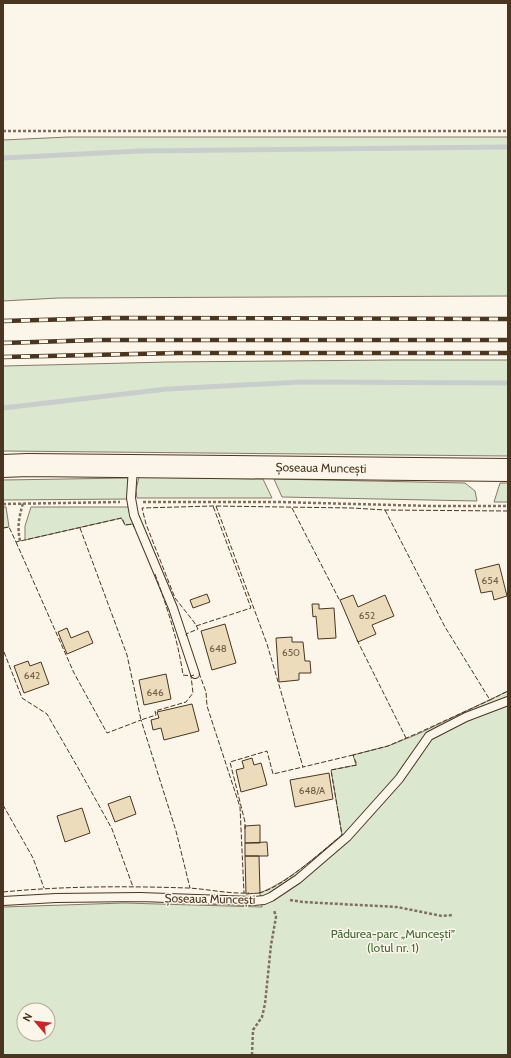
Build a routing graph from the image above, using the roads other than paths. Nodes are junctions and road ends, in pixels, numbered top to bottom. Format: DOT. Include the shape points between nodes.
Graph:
graph roads {
  1 [pos="3,466"];
  2 [pos="133,466"];
  3 [pos="508,470"];
  4 [pos="195,674"];
  5 [pos="508,701"];
  6 [pos="3,901"];
  1 -- 2 [label="main road, Șoseaua Muncești"];
  2 -- 3 [label="main road, Șoseaua Muncești"];
  2 -- 4 [label="lane" via="134,515 173,608"];
  5 -- 6 [label="lane, Șoseaua Muncești" via="466,717 429,736 399,779 347,837 298,879 264,900 140,897"];
}
